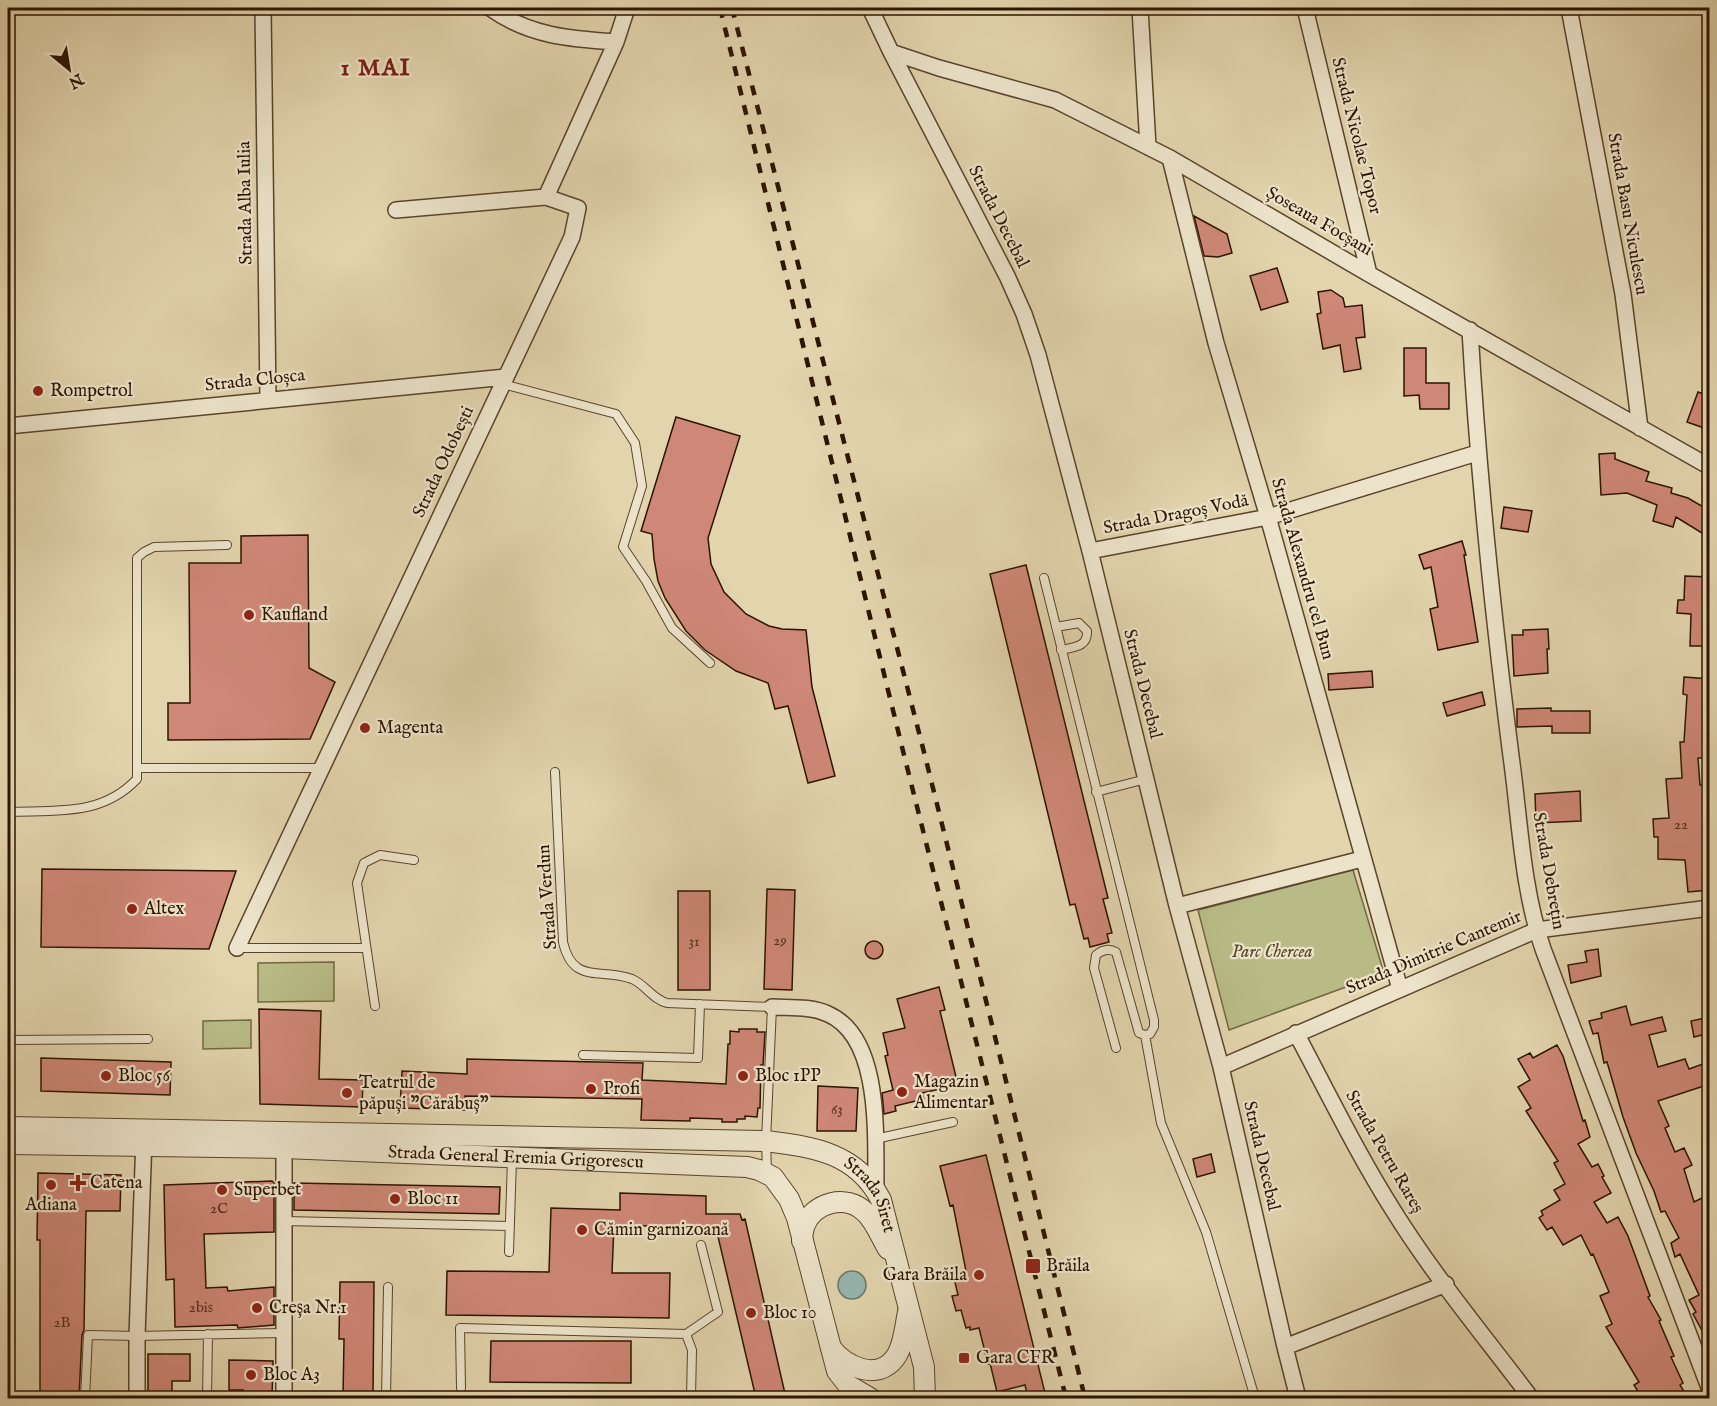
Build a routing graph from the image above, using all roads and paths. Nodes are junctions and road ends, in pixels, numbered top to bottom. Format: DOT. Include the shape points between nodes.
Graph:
graph roads {
  1 [pos="263,8"];
  2 [pos="490,8"];
  3 [pos="627,8"];
  4 [pos="870,8"];
  5 [pos="1140,8"];
  6 [pos="1305,8"];
  7 [pos="1569,8"];
  8 [pos="616,42"];
  9 [pos="891,52"];
  10 [pos="1148,147"];
  11 [pos="1170,158"];
  12 [pos="546,197"];
  13 [pos="396,210"];
  14 [pos="1369,274"];
  15 [pos="1470,330"];
  16 [pos="504,380"];
  17 [pos="268,399"];
  18 [pos="8,426"];
  19 [pos="1640,428"];
  20 [pos="1477,453"];
  21 [pos="1710,466"];
  22 [pos="1268,518"];
  23 [pos="226,544"];
  24 [pos="1089,551"];
  25 [pos="1044,578"];
  26 [pos="1056,627"];
  27 [pos="1061,650"];
  28 [pos="710,663"];
  29 [pos="137,768"];
  30 [pos="320,768"];
  31 [pos="555,772"];
  32 [pos="1146,779"];
  33 [pos="1096,792"];
  34 [pos="8,812"];
  35 [pos="1362,859"];
  36 [pos="414,860"];
  37 [pos="1177,906"];
  38 [pos="1710,908"];
  39 [pos="1537,930"];
  40 [pos="237,948"];
  41 [pos="366,948"];
  42 [pos="1400,989"];
  43 [pos="700,1004"];
  44 [pos="375,1006"];
  45 [pos="772,1008"];
  46 [pos="1296,1033"];
  47 [pos="1145,1035"];
  48 [pos="148,1039"];
  49 [pos="8,1040"];
  50 [pos="1116,1048"];
  51 [pos="583,1055"];
  52 [pos="1221,1067"];
  53 [pos="953,1122"];
  54 [pos="8,1126"];
  55 [pos="144,1138"];
  56 [pos="875,1139"];
  57 [pos="766,1142"];
  58 [pos="8,1144"];
  59 [pos="284,1148"];
  60 [pos="813,1149"];
  61 [pos="512,1158"];
  62 [pos="767,1174"];
  63 [pos="876,1190"];
  64 [pos="283,1221"];
  65 [pos="510,1226"];
  66 [pos="802,1241"];
  67 [pos="701,1245"];
  68 [pos="509,1252"];
  69 [pos="898,1265"];
  70 [pos="1446,1284"];
  71 [pos="388,1287"];
  72 [pos="909,1309"];
  73 [pos="284,1333"];
  74 [pos="208,1334"];
  75 [pos="686,1334"];
  76 [pos="137,1336"];
  77 [pos="829,1346"];
  78 [pos="1285,1347"];
  79 [pos="461,1388"];
  80 [pos="1710,1390"];
  81 [pos="85,1398"];
  82 [pos="137,1398"];
  83 [pos="207,1398"];
  84 [pos="284,1398"];
  85 [pos="386,1398"];
  86 [pos="691,1398"];
  87 [pos="870,1398"];
  88 [pos="925,1398"];
  89 [pos="1255,1398"];
  90 [pos="1298,1398"];
  91 [pos="1532,1398"];
  1 -- 17 [label="street, Strada Alba Iulia"];
  2 -- 8 [label="street" via="547,35"];
  3 -- 8 [label="street"];
  4 -- 9 [label="street, Strada Decebal"];
  5 -- 10 [label="street"];
  6 -- 14 [label="street, Strada Nicolae Topor"];
  7 -- 19 [label="street, Strada Basu Niculescu" via="1623,294"];
  8 -- 12 [label="street"];
  9 -- 10 [label="street, Șoseaua Focșani" via="1055,100"];
  9 -- 24 [label="street, Strada Decebal" via="1024,314"];
  10 -- 11 [label="street, Șoseaua Focșani"];
  11 -- 14 [label="street, Șoseaua Focșani"];
  11 -- 22 [label="street, Strada Alexandru cel Bun" via="1216,343"];
  12 -- 13 [label="street"];
  12 -- 16 [label="street, Strada Odobești" via="578,208 572,237"];
  14 -- 15 [label="street, Șoseaua Focșani"];
  15 -- 19 [label="street, Șoseaua Focșani"];
  15 -- 20 [label="street, Strada Debrețin"];
  16 -- 17 [label="street, Strada Cloșca"];
  16 -- 28 [label="lane" via="616,414 635,443 642,486 623,547 672,628"];
  16 -- 30 [label="street, Strada Odobești"];
  17 -- 18 [label="street, Strada Cloșca"];
  19 -- 21 [label="street, Șoseaua Focșani"];
  20 -- 22 [label="street, Strada Dragoș Vodă"];
  20 -- 39 [label="street, Strada Debrețin" via="1504,702"];
  22 -- 24 [label="street, Strada Dragoș Vodă"];
  22 -- 35 [label="street, Strada Alexandru cel Bun"];
  23 -- 29 [label="lane" via="154,547 138,558"];
  24 -- 32 [label="street, Strada Decebal"];
  25 -- 26 [label="lane"];
  26 -- 27 [label="lane"];
  26 -- 27 [label="lane" via="1079,623 1087,631 1082,645"];
  27 -- 33 [label="lane"];
  29 -- 30 [label="lane"];
  29 -- 34 [label="lane" via="137,779 129,787 99,805 79,810"];
  30 -- 40 [label="street, Strada Odobești"];
  31 -- 43 [label="lane, Strada Verdun" via="566,955 578,969 588,973 633,980 659,1001"];
  32 -- 33 [label="lane"];
  32 -- 37 [label="street, Strada Decebal"];
  33 -- 47 [label="lane" via="1154,1020 1153,1030"];
  35 -- 37 [label="street"];
  35 -- 42 [label="street, Strada Alexandru cel Bun"];
  36 -- 41 [label="lane" via="380,855 364,863 357,882"];
  37 -- 52 [label="street, Strada Decebal"];
  38 -- 39 [label="street, Strada Dimitrie Cantemir"];
  39 -- 42 [label="street, Strada Dimitrie Cantemir"];
  39 -- 80 [label="street, Strada Debrețin"];
  40 -- 41 [label="lane"];
  41 -- 44 [label="lane"];
  42 -- 46 [label="street, Strada Dimitrie Cantemir"];
  43 -- 45 [label="lane, Strada Verdun"];
  43 -- 51 [label="lane" via="698,1058"];
  45 -- 56 [label="street" via="819,1010 849,1031 869,1075"];
  45 -- 57 [label="lane"];
  46 -- 52 [label="street, Strada Dimitrie Cantemir"];
  46 -- 70 [label="street, Strada Petru Rareș" via="1363,1160"];
  47 -- 50 [label="lane" via="1139,1033 1116,952 1100,952 1094,968"];
  47 -- 89 [label="lane" via="1161,1123 1206,1232"];
  48 -- 49 [label="lane"];
  52 -- 78 [label="street, Strada Decebal"];
  53 -- 56 [label="lane"];
  54 -- 55 [label="street, Strada General Eremia Grigorescu"];
  55 -- 57 [label="street, Strada General Eremia Grigorescu"];
  55 -- 58 [label="street, Strada General Eremia Grigorescu"];
  55 -- 59 [label="street, Strada General Eremia Grigorescu"];
  55 -- 76 [label="street"];
  56 -- 63 [label="street"];
  57 -- 60 [label="street, Strada General Eremia Grigorescu"];
  57 -- 62 [label="lane"];
  59 -- 61 [label="street, Strada General Eremia Grigorescu"];
  59 -- 64 [label="street"];
  60 -- 63 [label="street, Strada Siret" via="850,1163"];
  61 -- 62 [label="street, Strada General Eremia Grigorescu" via="747,1167"];
  61 -- 65 [label="lane"];
  62 -- 66 [label="street" via="789,1199"];
  63 -- 69 [label="street, Strada Siret"];
  64 -- 65 [label="lane"];
  64 -- 73 [label="street"];
  65 -- 68 [label="lane"];
  66 -- 69 [label="street, Strada Siret" via="804,1227 814,1213 829,1203 844,1201 866,1213"];
  66 -- 77 [label="street"];
  67 -- 75 [label="lane" via="718,1312"];
  69 -- 72 [label="street, Strada Siret"];
  70 -- 78 [label="street"];
  70 -- 91 [label="street, Strada Petru Rareș"];
  71 -- 85 [label="lane"];
  72 -- 77 [label="street, Strada Siret" via="899,1351 881,1367 853,1367"];
  72 -- 88 [label="street, Strada Siret" via="924,1367"];
  73 -- 74 [label="lane"];
  73 -- 84 [label="street"];
  74 -- 76 [label="lane"];
  74 -- 83 [label="lane"];
  75 -- 79 [label="lane" via="460,1328"];
  75 -- 86 [label="lane" via="692,1350"];
  76 -- 81 [label="lane" via="88,1335"];
  76 -- 82 [label="street"];
  77 -- 87 [label="street" via="842,1379"];
  78 -- 90 [label="street, Strada Decebal"];
}
